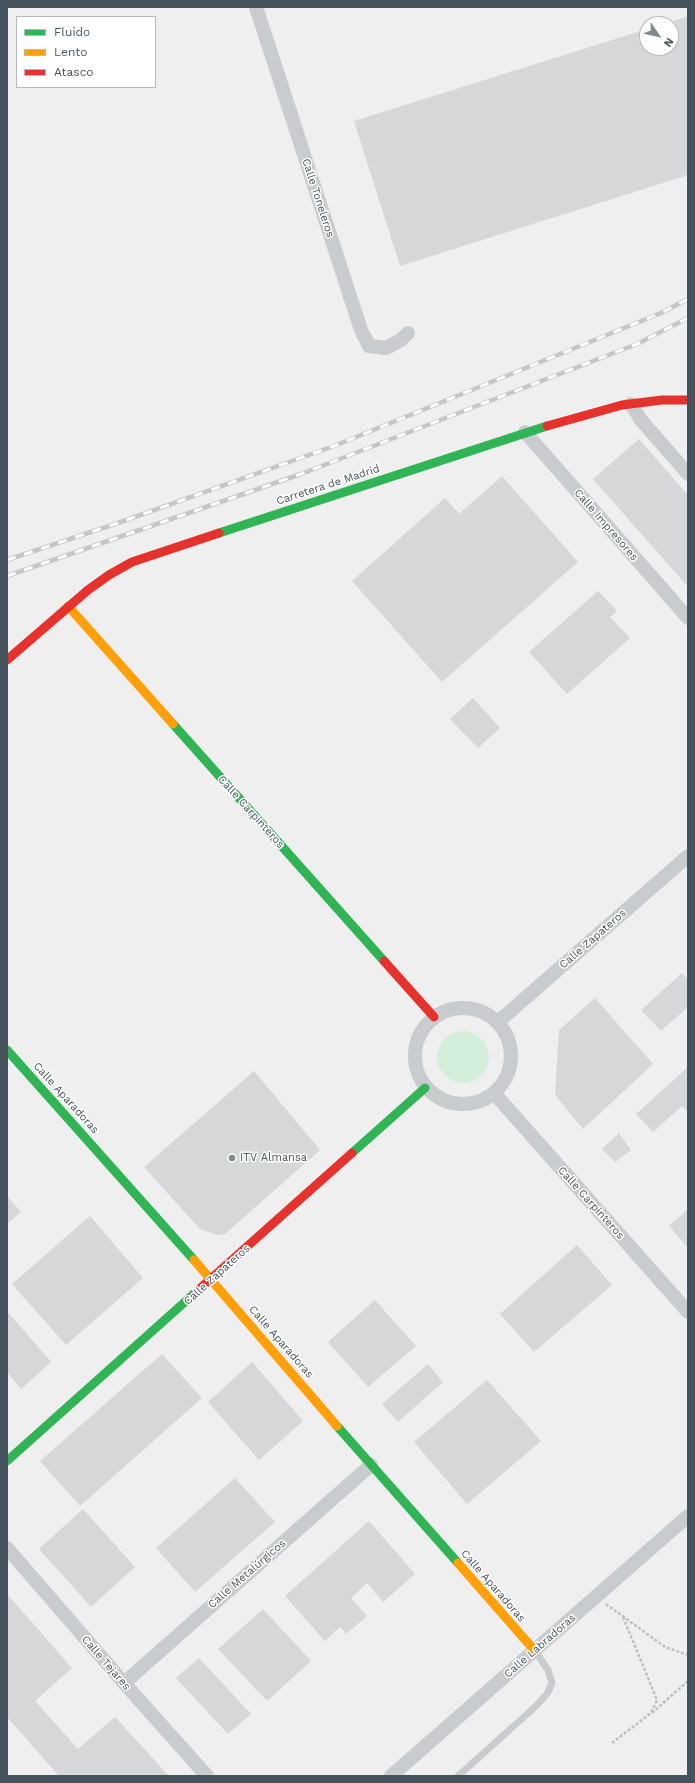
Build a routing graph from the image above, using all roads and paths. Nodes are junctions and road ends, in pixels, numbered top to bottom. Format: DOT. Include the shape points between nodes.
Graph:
graph roads {
  1 [pos="256,7"];
  2 [pos="408,333"];
  3 [pos="688,400"];
  4 [pos="631,404"];
  5 [pos="525,432"];
  6 [pos="688,474"];
  7 [pos="68,606"];
  8 [pos="688,618"];
  9 [pos="7,660"];
  10 [pos="688,856"];
  11 [pos="434,1017"];
  12 [pos="498,1022"];
  13 [pos="7,1050"];
  14 [pos="425,1088"];
  15 [pos="494,1093"];
  16 [pos="212,1280"];
  17 [pos="688,1312"];
  18 [pos="7,1461"];
  19 [pos="371,1465"];
  20 [pos="688,1516"];
  21 [pos="7,1548"];
  22 [pos="596,1597"];
  23 [pos="623,1617"];
  24 [pos="535,1651"];
  25 [pos="688,1655"];
  26 [pos="688,1681"];
  27 [pos="124,1683"];
  28 [pos="651,1713"];
  29 [pos="612,1742"];
  30 [pos="207,1776"];
  31 [pos="391,1776"];
  32 [pos="458,1776"];
  1 -- 2 [label="street, Calle Toneleros" via="360,330 369,346 386,348"];
  3 -- 4 [label="street, Carretera de Madrid"];
  4 -- 5 [label="street, Carretera de Madrid"];
  4 -- 6 [label="street" via="641,420"];
  5 -- 7 [label="street, Carretera de Madrid" via="132,562 109,575"];
  5 -- 8 [label="street, Calle Impresores"];
  7 -- 9 [label="street, Carretera de Madrid"];
  7 -- 11 [label="street, Calle Carpinteros"];
  10 -- 12 [label="street, Calle Zapateros"];
  11 -- 12 [label="street" via="447,1010 474,1009"];
  11 -- 14 [label="street" via="423,1028 416,1043 414,1058 417,1074"];
  12 -- 15 [label="street" via="507,1036 511,1052 508,1073"];
  13 -- 16 [label="street, Calle Aparadoras"];
  14 -- 15 [label="street" via="436,1098 450,1104 465,1105 479,1102"];
  14 -- 16 [label="street, Calle Zapateros"];
  15 -- 17 [label="street, Calle Carpinteros"];
  16 -- 18 [label="street, Calle Zapateros"];
  16 -- 19 [label="street, Calle Aparadoras"];
  19 -- 24 [label="street, Calle Aparadoras"];
  19 -- 27 [label="street, Calle Metalúrgicos"];
  20 -- 22 [label="street, Calle Labradoras"];
  21 -- 27 [label="street, Calle Tejares"];
  22 -- 23 [label="path"];
  22 -- 24 [label="street, Calle Labradoras"];
  23 -- 25 [label="path" via="665,1647"];
  23 -- 28 [label="path" via="657,1700"];
  24 -- 31 [label="street, Calle Labradoras"];
  24 -- 32 [label="lane" via="548,1670 552,1683 547,1694"];
  26 -- 28 [label="path"];
  27 -- 30 [label="street, Calle Tejares"];
  28 -- 29 [label="path"];
}
